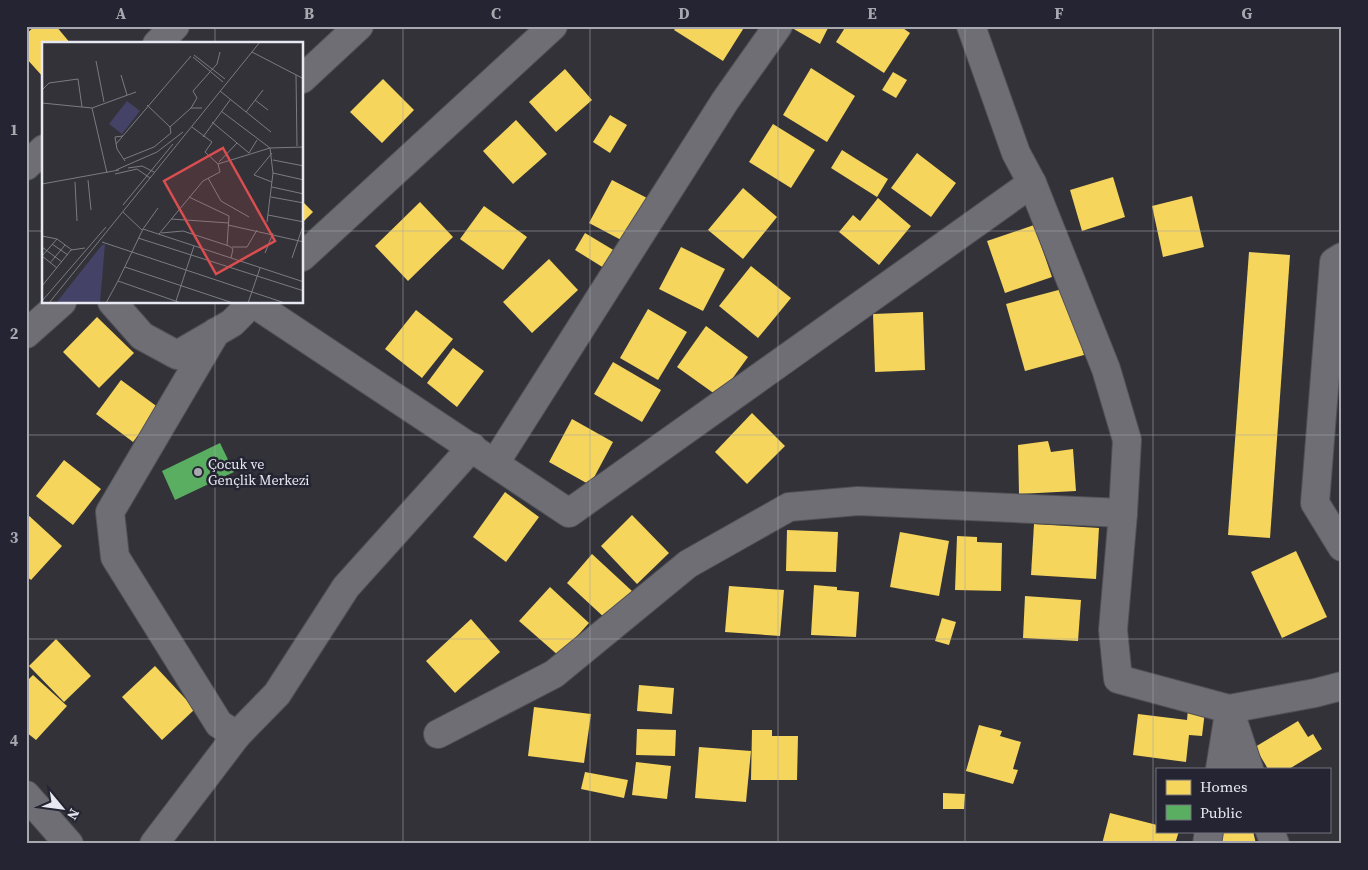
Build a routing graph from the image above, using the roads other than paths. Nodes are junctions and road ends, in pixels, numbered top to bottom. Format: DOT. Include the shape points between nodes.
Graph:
graph roads {
  1 [pos="175,26"];
  2 [pos="359,26"];
  3 [pos="553,26"];
  4 [pos="778,26"];
  5 [pos="971,26"];
  6 [pos="159,42"];
  7 [pos="304,77"];
  8 [pos="42,151"];
  9 [pos="26,166"];
  10 [pos="1032,183"];
  11 [pos="304,255"];
  12 [pos="1342,257"];
  13 [pos="60,304"];
  14 [pos="114,304"];
  15 [pos="252,304"];
  16 [pos="255,304"];
  17 [pos="216,332"];
  18 [pos="26,334"];
  19 [pos="472,447"];
  20 [pos="495,462"];
  21 [pos="1123,513"];
  22 [pos="1342,547"];
  23 [pos="1342,686"];
  24 [pos="1230,709"];
  25 [pos="438,734"];
  26 [pos="237,735"];
  27 [pos="1220,768"];
  28 [pos="1250,768"];
  29 [pos="26,795"];
  30 [pos="1270,832"];
  31 [pos="69,844"];
  32 [pos="154,844"];
  33 [pos="1275,844"];
  1 -- 6 [label="street"];
  2 -- 7 [label="street"];
  3 -- 11 [label="street"];
  4 -- 20 [label="street" via="725,101"];
  5 -- 10 [label="street" via="1016,153"];
  8 -- 9 [label="street"];
  10 -- 20 [label="street" via="569,513"];
  10 -- 21 [label="street" via="1106,369 1127,440"];
  12 -- 22 [label="street" via="1334,262 1315,503"];
  13 -- 18 [label="street"];
  14 -- 17 [label="street" via="142,336 177,355"];
  15 -- 17 [label="street" via="232,323"];
  16 -- 19 [label="street"];
  17 -- 26 [label="street" via="110,512 115,557 219,724"];
  19 -- 20 [label="street"];
  19 -- 26 [label="street" via="346,587 277,694"];
  21 -- 24 [label="street" via="1113,630 1118,679"];
  21 -- 25 [label="street" via="858,501 789,507 688,564 554,674"];
  23 -- 24 [label="street"];
  24 -- 27 [label="street"];
  24 -- 28 [label="street"];
  26 -- 32 [label="street"];
  29 -- 31 [label="street"];
  30 -- 33 [label="street"];
}
